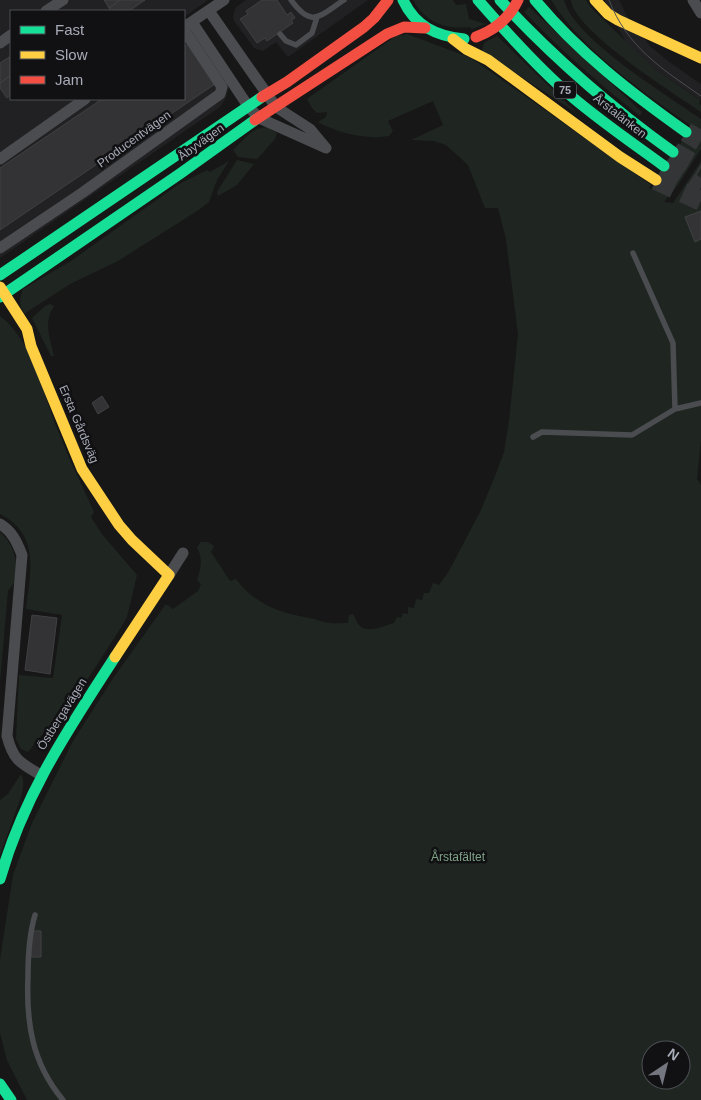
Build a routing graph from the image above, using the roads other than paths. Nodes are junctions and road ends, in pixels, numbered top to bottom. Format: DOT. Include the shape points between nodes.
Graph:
graph roads {
  1 [pos="224,0"];
  2 [pos="291,0"];
  3 [pos="344,0"];
  4 [pos="388,0"];
  5 [pos="403,0"];
  6 [pos="478,0"];
  7 [pos="500,0"];
  8 [pos="518,0"];
  9 [pos="535,0"];
  10 [pos="548,0"];
  11 [pos="595,0"];
  12 [pos="693,0"];
  13 [pos="209,11"];
  14 [pos="701,13"];
  15 [pos="317,17"];
  16 [pos="186,27"];
  17 [pos="425,28"];
  18 [pos="280,34"];
  19 [pos="453,39"];
  20 [pos="580,48"];
  21 [pos="701,58"];
  22 [pos="266,94"];
  23 [pos="84,100"];
  24 [pos="248,106"];
  25 [pos="276,107"];
  26 [pos="259,118"];
  27 [pos="686,132"];
  28 [pos="673,152"];
  29 [pos="0,159"];
  30 [pos="664,166"];
  31 [pos="656,180"];
  32 [pos="0,248"];
  33 [pos="634,254"];
  34 [pos="0,275"];
  35 [pos="1,295"];
  36 [pos="701,403"];
  37 [pos="675,409"];
  38 [pos="533,437"];
  39 [pos="0,524"];
  40 [pos="183,553"];
  41 [pos="169,575"];
  42 [pos="41,775"];
  43 [pos="0,879"];
  44 [pos="35,915"];
  45 [pos="0,1084"];
  46 [pos="11,1100"];
  47 [pos="63,1100"];
  1 -- 13 [label="street"];
  2 -- 15 [label="lane" via="300,13 309,18"];
  3 -- 15 [label="lane"];
  4 -- 22 [label="main road, Åbyvägen" via="364,27"];
  5 -- 17 [label="main road" via="410,13"];
  6 -- 30 [label="main road, Årstalänken / 75" via="516,43 563,88"];
  7 -- 28 [label="main road, Årstalänken / 75" via="571,73 613,109"];
  8 -- 19 [label="main road, bridge" via="511,14 496,28 476,37"];
  9 -- 20 [label="main road"];
  10 -- 20 [label="main road"];
  11 -- 21 [label="main road" via="618,20"];
  12 -- 14 [label="street"];
  13 -- 16 [label="street"];
  13 -- 22 [label="street"];
  15 -- 18 [label="lane" via="312,34 296,45"];
  16 -- 24 [label="street"];
  16 -- 32 [label="street, Producentvägen" via="222,86 220,94"];
  17 -- 19 [label="main road"];
  17 -- 25 [label="main road, Åbyvägen" via="404,27 387,34"];
  19 -- 31 [label="main road, 75" via="488,60"];
  20 -- 27 [label="main road"];
  22 -- 24 [label="main road, Åbyvägen"];
  22 -- 25 [label="street"];
  23 -- 29 [label="street"];
  24 -- 26 [label="street"];
  24 -- 34 [label="main road, Åbyvägen"];
  25 -- 26 [label="main road, Åbyvägen"];
  25 -- 26 [label="street" via="310,129 326,148"];
  26 -- 35 [label="main road, Åbyvägen"];
  33 -- 37 [label="lane" via="673,343"];
  35 -- 41 [label="main road, Ersta Gårdsväg" via="20,333 31,346 82,469 119,525"];
  36 -- 37 [label="lane"];
  37 -- 38 [label="lane" via="632,435 542,432"];
  39 -- 42 [label="street" via="12,533 22,555 7,736 10,751 17,761"];
  40 -- 41 [label="street"];
  41 -- 42 [label="main road, Östbergavägen" via="66,731"];
  42 -- 43 [label="main road, Östbergavägen" via="19,822"];
  44 -- 47 [label="lane" via="27,956 27,1001 32,1041 50,1085"];
  45 -- 46 [label="main road"];
}
